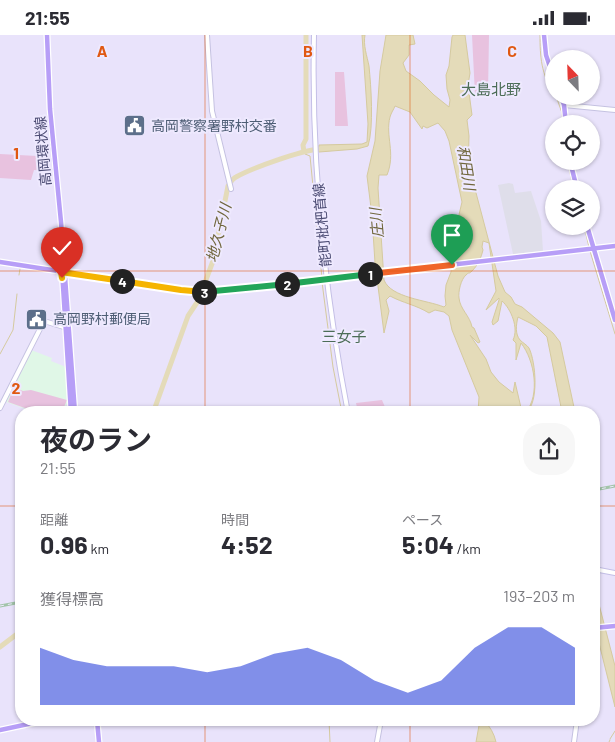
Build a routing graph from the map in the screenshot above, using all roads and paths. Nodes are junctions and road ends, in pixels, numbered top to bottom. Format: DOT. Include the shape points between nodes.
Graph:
graph roads {
  1 [pos="47,35"];
  2 [pos="208,35"];
  3 [pos="314,35"];
  4 [pos="544,35"];
  5 [pos="546,50"];
  6 [pos="564,105"];
  7 [pos="615,110"];
  8 [pos="565,115"];
  9 [pos="231,189"];
  10 [pos="590,235"];
  11 [pos="615,246"];
  12 [pos="594,249"];
  13 [pos="0,262"];
  14 [pos="63,273"];
  15 [pos="326,279"];
  16 [pos="615,320"];
  17 [pos="67,328"];
  18 [pos="73,406"];
  19 [pos="347,406"];
  20 [pos="0,408"];
  21 [pos="600,570"];
  22 [pos="615,573"];
  23 [pos="615,626"];
  24 [pos="600,628"];
  25 [pos="19,726"];
  26 [pos="98,726"];
  27 [pos="380,726"];
  28 [pos="576,726"];
  29 [pos="0,730"];
  30 [pos="99,742"];
  31 [pos="377,742"];
  32 [pos="574,742"];
  1 -- 14 [label="main road, 高岡環状線"];
  2 -- 9 [label="main road" via="212,111"];
  3 -- 15 [label="main road, 能町枇杷首線" via="316,160"];
  4 -- 5 [label="main road"];
  6 -- 7 [label="main road"];
  6 -- 8 [label="main road"];
  10 -- 12 [label="main road"];
  11 -- 12 [label="main road"];
  12 -- 15 [label="main road"];
  12 -- 16 [label="main road"];
  13 -- 14 [label="main road"];
  14 -- 15 [label="main road" via="197,292"];
  14 -- 17 [label="main road, 高岡環状線"];
  15 -- 19 [label="main road, 能町枇杷首線"];
  17 -- 18 [label="main road, 高岡環状線"];
  17 -- 20 [label="main road" via="44,321"];
  21 -- 22 [label="main road"];
  23 -- 24 [label="main road"];
  25 -- 29 [label="main road"];
  26 -- 30 [label="main road"];
  27 -- 31 [label="main road"];
  28 -- 32 [label="main road"];
}
